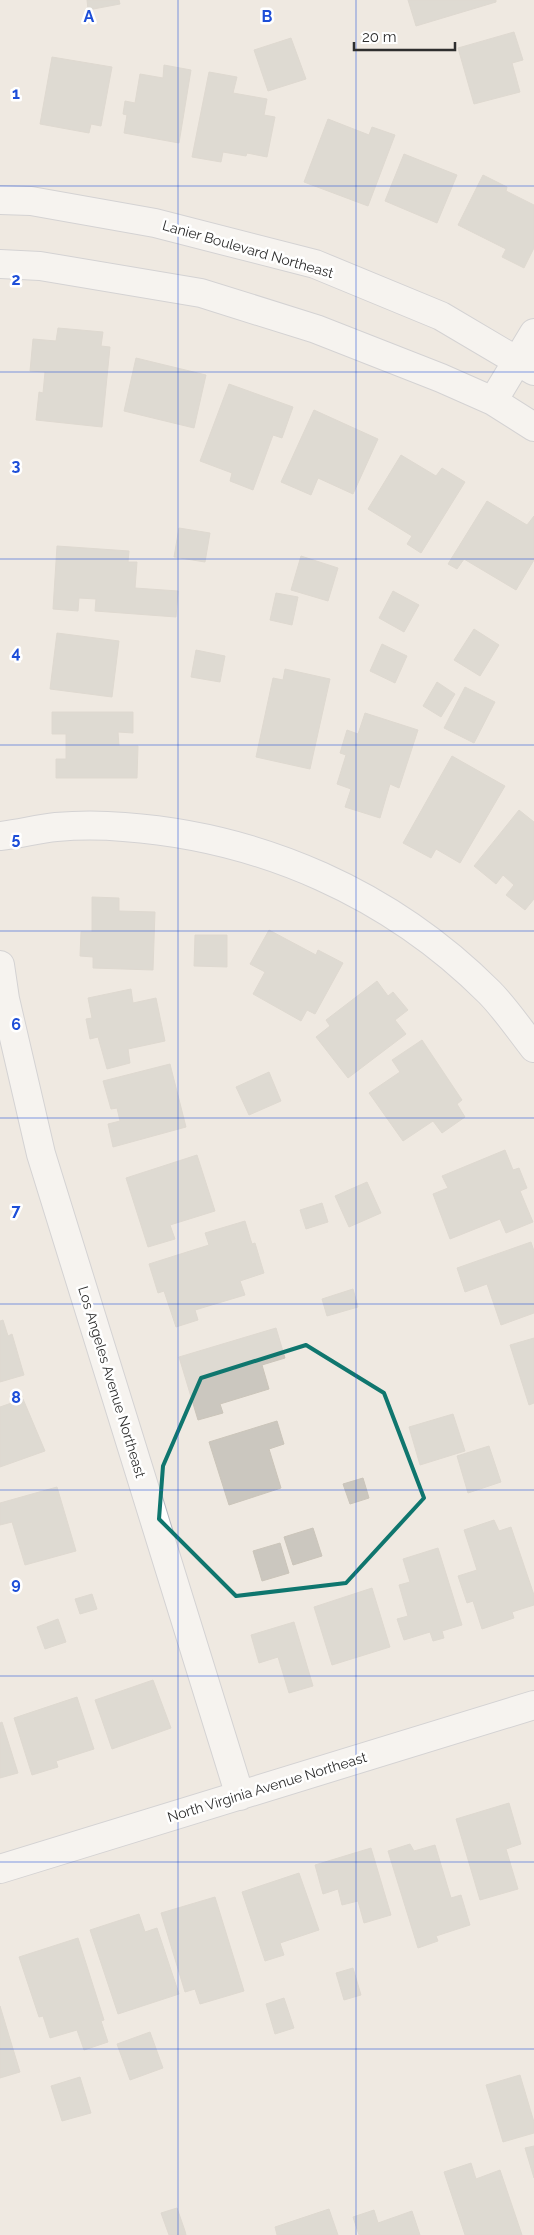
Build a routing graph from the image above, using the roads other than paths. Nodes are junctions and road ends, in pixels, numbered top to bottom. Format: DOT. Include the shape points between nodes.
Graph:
graph roads {
  1 [pos="0,200"];
  2 [pos="0,264"];
  3 [pos="534,333"];
  4 [pos="526,365"];
  5 [pos="493,401"];
  6 [pos="534,426"];
  7 [pos="0,836"];
  8 [pos="0,965"];
  9 [pos="534,1048"];
  10 [pos="534,1705"];
  11 [pos="240,1796"];
  12 [pos="0,1869"];
  1 -- 4 [label="street, Lanier Boulevard Northeast" via="31,201 155,223 315,264 441,316"];
  2 -- 5 [label="street" via="40,266 201,293 316,328"];
  3 -- 4 [label="street"];
  4 -- 5 [label="street"];
  5 -- 6 [label="street"];
  7 -- 9 [label="street" via="56,827 123,827 190,834 255,850 326,877 385,909 440,948 490,993"];
  8 -- 11 [label="street, Los Angeles Avenue Northeast" via="41,1154"];
  10 -- 11 [label="street, North Virginia Avenue Northeast"];
  11 -- 12 [label="street, North Virginia Avenue Northeast"];
}
